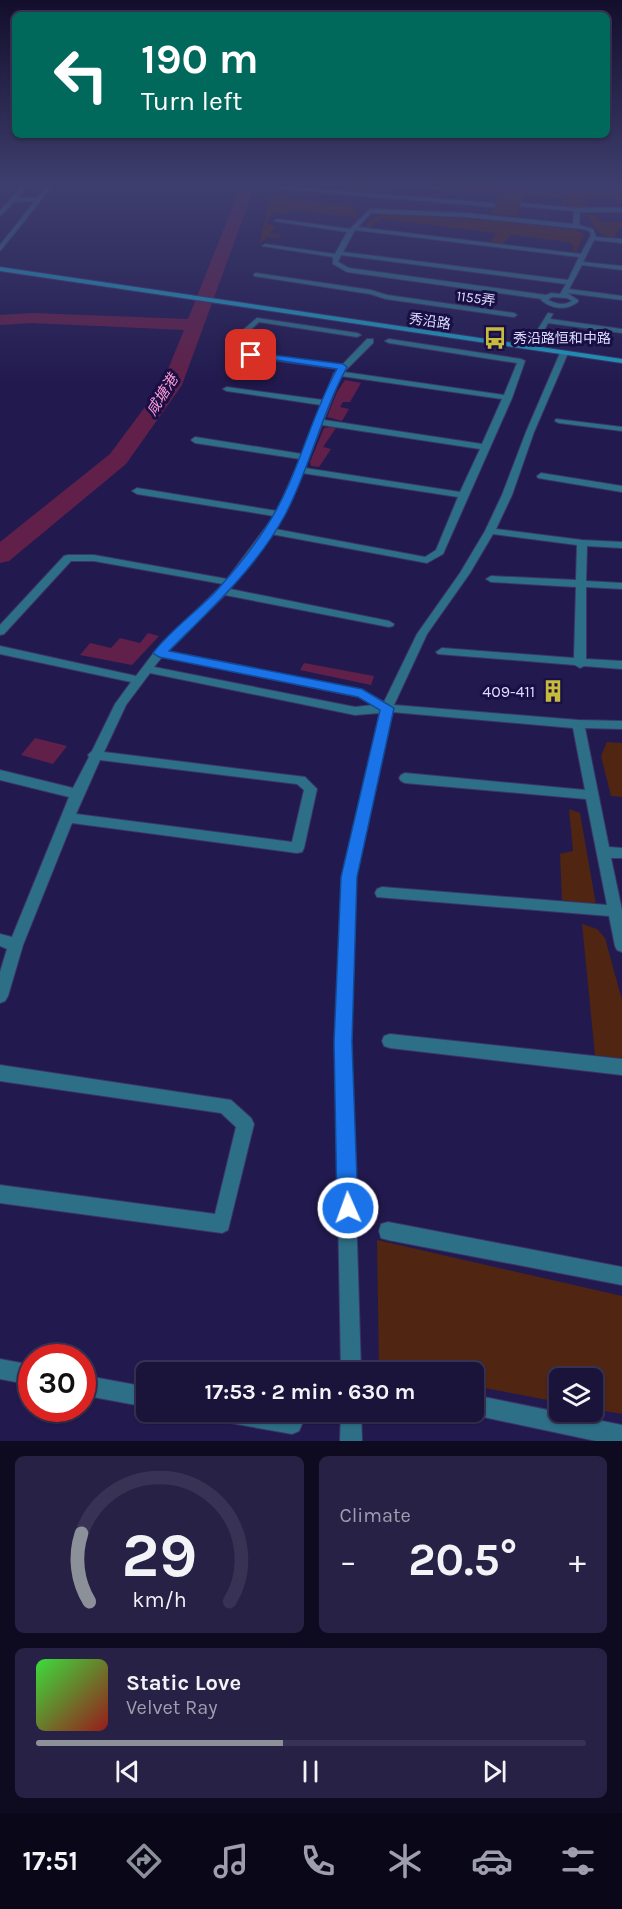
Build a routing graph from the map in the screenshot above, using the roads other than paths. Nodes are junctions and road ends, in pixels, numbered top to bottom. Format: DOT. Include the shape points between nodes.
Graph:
graph roads {
  1 [pos="303,250"];
  2 [pos="339,250"];
  3 [pos="514,250"];
  4 [pos="586,250"];
  5 [pos="337,254"];
  6 [pos="581,259"];
  7 [pos="622,268"];
  8 [pos="0,269"];
  9 [pos="256,275"];
  10 [pos="389,276"];
  11 [pos="383,281"];
  12 [pos="569,282"];
  13 [pos="564,293"];
  14 [pos="545,297"];
  15 [pos="622,298"];
  16 [pos="555,306"];
  17 [pos="514,315"];
  18 [pos="547,321"];
  19 [pos="622,330"];
  20 [pos="357,335"];
  21 [pos="389,340"];
  22 [pos="370,341"];
  23 [pos="531,347"];
  24 [pos="564,353"];
  25 [pos="622,361"];
  26 [pos="340,370"];
  27 [pos="227,389"];
  28 [pos="508,398"];
  29 [pos="325,403"];
  30 [pos="559,421"];
  31 [pos="319,422"];
  32 [pos="622,429"];
  33 [pos="195,440"];
  34 [pos="487,447"];
  35 [pos="305,457"];
  36 [pos="299,470"];
  37 [pos="541,476"];
  38 [pos="622,489"];
  39 [pos="137,491"];
  40 [pos="462,495"];
  41 [pos="280,514"];
  42 [pos="269,531"];
  43 [pos="490,531"];
  44 [pos="582,543"];
  45 [pos="622,544"];
  46 [pos="491,579"];
  47 [pos="580,583"];
  48 [pos="226,586"];
  49 [pos="622,586"];
  50 [pos="389,624"];
  51 [pos="0,632"];
  52 [pos="0,650"];
  53 [pos="442,652"];
  54 [pos="159,653"];
  55 [pos="580,664"];
  56 [pos="622,665"];
  57 [pos="142,674"];
  58 [pos="387,708"];
  59 [pos="578,724"];
  60 [pos="622,724"];
  61 [pos="94,755"];
  62 [pos="0,775"];
  63 [pos="405,778"];
  64 [pos="77,794"];
  65 [pos="592,795"];
  66 [pos="68,818"];
  67 [pos="603,852"];
  68 [pos="622,853"];
  69 [pos="382,893"];
  70 [pos="614,911"];
  71 [pos="0,940"];
  72 [pos="16,945"];
  73 [pos="622,946"];
  74 [pos="0,996"];
  75 [pos="390,1041"];
  76 [pos="622,1067"];
  77 [pos="0,1072"];
  78 [pos="0,1194"];
  79 [pos="388,1231"];
  80 [pos="622,1276"];
  81 [pos="351,1362"];
  82 [pos="0,1369"];
  83 [pos="18,1372"];
  84 [pos="96,1388"];
  85 [pos="136,1395"];
  86 [pos="484,1407"];
  87 [pos="281,1422"];
  88 [pos="351,1422"];
  89 [pos="292,1424"];
  90 [pos="622,1436"];
  91 [pos="351,1441"];
  1 -- 5 [label="street, 1155弄"];
  2 -- 5 [label="street"];
  3 -- 6 [label="street"];
  4 -- 6 [label="street"];
  5 -- 10 [label="street, 1155弄" via="335,263 347,270"];
  5 -- 12 [label="street, 1155弄"];
  6 -- 7 [label="street"];
  6 -- 12 [label="street"];
  8 -- 23 [label="main road, 秀沿路"];
  9 -- 17 [label="street, 1155弄" via="374,290 386,297"];
  10 -- 11 [label="street"];
  10 -- 14 [label="street, 1155弄"];
  12 -- 13 [label="street"];
  13 -- 14 [label="street, 1155弄"];
  13 -- 15 [label="street"];
  13 -- 16 [label="street" via="576,303"];
  14 -- 16 [label="street" via="547,303"];
  16 -- 18 [label="street"];
  18 -- 19 [label="street"];
  18 -- 23 [label="street"];
  20 -- 26 [label="street" via="257,320 239,337 251,355"];
  21 -- 28 [label="street" via="521,361"];
  22 -- 26 [label="street"];
  23 -- 24 [label="main road, 秀沿路"];
  24 -- 25 [label="main road, 秀沿路"];
  24 -- 43 [label="street"];
  26 -- 28 [label="street"];
  26 -- 29 [label="street"];
  27 -- 29 [label="street"];
  28 -- 34 [label="street"];
  29 -- 31 [label="street"];
  30 -- 32 [label="street"];
  31 -- 34 [label="street"];
  31 -- 35 [label="street"];
  33 -- 35 [label="street"];
  34 -- 40 [label="street"];
  35 -- 36 [label="street"];
  36 -- 40 [label="street"];
  36 -- 41 [label="street"];
  37 -- 38 [label="street"];
  39 -- 41 [label="street"];
  40 -- 42 [label="street" via="440,552 427,560"];
  41 -- 42 [label="street"];
  42 -- 48 [label="street"];
  43 -- 44 [label="street"];
  43 -- 58 [label="street" via="422,634"];
  44 -- 45 [label="street"];
  44 -- 47 [label="street"];
  46 -- 47 [label="street"];
  47 -- 49 [label="street"];
  47 -- 55 [label="street"];
  48 -- 50 [label="street"];
  48 -- 51 [label="street" via="94,558 68,558"];
  48 -- 54 [label="street"];
  52 -- 57 [label="street"];
  53 -- 55 [label="street"];
  54 -- 57 [label="street"];
  54 -- 58 [label="street" via="362,694"];
  55 -- 56 [label="street"];
  57 -- 58 [label="street" via="355,711"];
  57 -- 61 [label="street"];
  58 -- 59 [label="street"];
  58 -- 81 [label="street" via="349,877 343,1042"];
  59 -- 60 [label="street"];
  59 -- 65 [label="street"];
  61 -- 64 [label="street"];
  61 -- 66 [label="street" via="300,780 311,789 297,848"];
  62 -- 64 [label="street"];
  63 -- 65 [label="street"];
  64 -- 66 [label="street"];
  65 -- 67 [label="street"];
  66 -- 72 [label="street"];
  67 -- 68 [label="street"];
  67 -- 70 [label="street"];
  69 -- 70 [label="street"];
  70 -- 73 [label="street"];
  71 -- 72 [label="street"];
  72 -- 74 [label="street"];
  75 -- 76 [label="street"];
  77 -- 78 [label="street" via="225,1106 246,1124 222,1224"];
  79 -- 80 [label="street"];
  82 -- 83 [label="street"];
  84 -- 85 [label="street"];
  86 -- 90 [label="street"];
  87 -- 89 [label="street"];
  88 -- 91 [label="street"];
}
